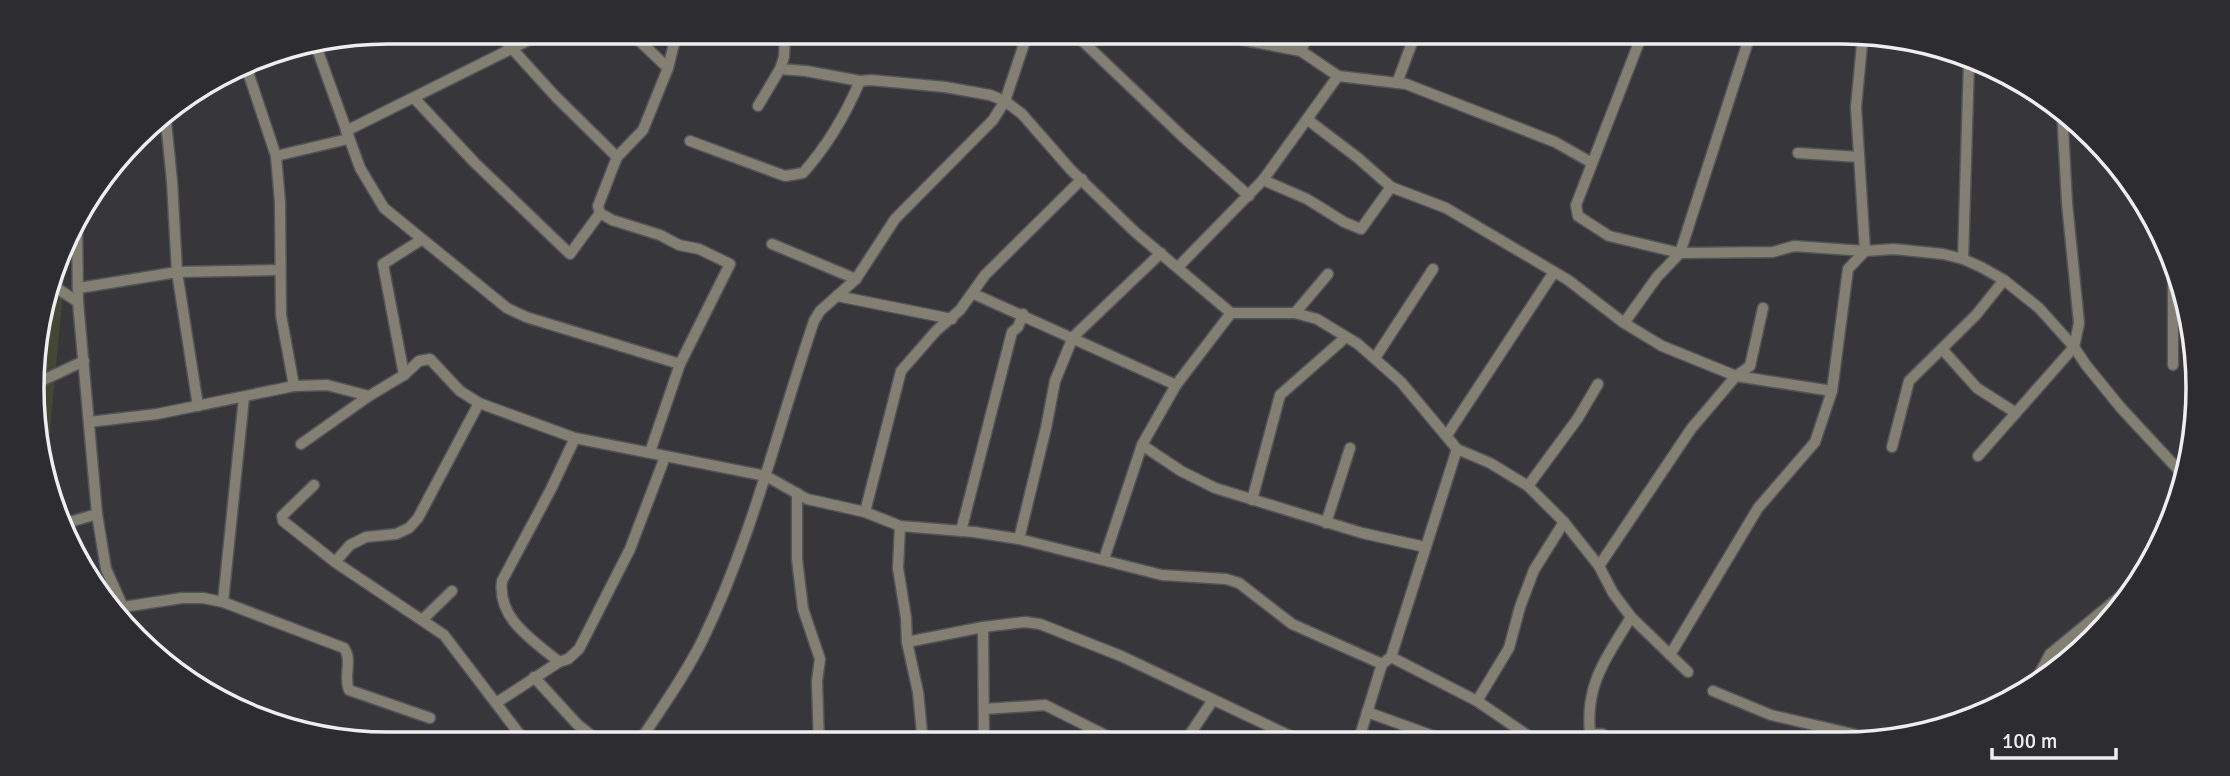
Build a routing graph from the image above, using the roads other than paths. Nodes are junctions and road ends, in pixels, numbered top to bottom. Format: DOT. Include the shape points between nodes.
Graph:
graph roads {
  1 [pos="508,44"];
  2 [pos="522,44"];
  3 [pos="642,44"];
  4 [pos="674,44"];
  5 [pos="785,44"];
  6 [pos="1024,44"];
  7 [pos="1086,44"];
  8 [pos="1264,44"];
  9 [pos="1304,44"];
  10 [pos="1412,44"];
  11 [pos="1638,44"];
  12 [pos="1747,44"];
  13 [pos="1862,44"];
  14 [pos="512,49"];
  15 [pos="318,51"];
  16 [pos="1301,51"];
  17 [pos="667,68"];
  18 [pos="1969,68"];
  19 [pos="780,69"];
  20 [pos="249,73"];
  21 [pos="1338,76"];
  22 [pos="860,82"];
  23 [pos="1397,83"];
  24 [pos="414,98"];
  25 [pos="1004,100"];
  26 [pos="758,106"];
  27 [pos="1308,120"];
  28 [pos="2063,124"];
  29 [pos="166,125"];
  30 [pos="347,135"];
  31 [pos="690,141"];
  32 [pos="1798,153"];
  33 [pos="276,156"];
  34 [pos="617,157"];
  35 [pos="1859,157"];
  36 [pos="1592,163"];
  37 [pos="1082,179"];
  38 [pos="1263,180"];
  39 [pos="1391,187"];
  40 [pos="1249,195"];
  41 [pos="600,213"];
  42 [pos="78,239"];
  43 [pos="421,240"];
  44 [pos="772,244"];
  45 [pos="1865,251"];
  46 [pos="1161,253"];
  47 [pos="1680,253"];
  48 [pos="1963,259"];
  49 [pos="1178,267"];
  50 [pos="1433,269"];
  51 [pos="279,270"];
  52 [pos="177,272"];
  53 [pos="1554,272"];
  54 [pos="1328,274"];
  55 [pos="856,279"];
  56 [pos="2004,280"];
  57 [pos="79,288"];
  58 [pos="58,289"];
  59 [pos="2173,293"];
  60 [pos="974,294"];
  61 [pos="837,296"];
  62 [pos="78,302"];
  63 [pos="1763,308"];
  64 [pos="1231,313"];
  65 [pos="1294,313"];
  66 [pos="1023,314"];
  67 [pos="952,319"];
  68 [pos="1624,323"];
  69 [pos="1073,337"];
  70 [pos="1346,337"];
  71 [pos="2074,347"];
  72 [pos="1942,349"];
  73 [pos="1376,358"];
  74 [pos="84,360"];
  75 [pos="680,364"];
  76 [pos="2173,365"];
  77 [pos="404,375"];
  78 [pos="1736,376"];
  79 [pos="44,380"];
  80 [pos="1598,384"];
  81 [pos="1176,385"];
  82 [pos="294,386"];
  83 [pos="1832,391"];
  84 [pos="369,396"];
  85 [pos="244,397"];
  86 [pos="479,403"];
  87 [pos="198,406"];
  88 [pos="2016,414"];
  89 [pos="89,422"];
  90 [pos="1447,435"];
  91 [pos="575,438"];
  92 [pos="301,444"];
  93 [pos="1142,445"];
  94 [pos="1350,447"];
  95 [pos="1892,447"];
  96 [pos="1457,449"];
  97 [pos="650,452"];
  98 [pos="1978,456"];
  99 [pos="665,457"];
  100 [pos="2177,469"];
  101 [pos="766,476"];
  102 [pos="314,485"];
  103 [pos="1528,486"];
  104 [pos="797,494"];
  105 [pos="1252,500"];
  106 [pos="864,512"];
  107 [pos="97,514"];
  108 [pos="71,522"];
  109 [pos="1564,522"];
  110 [pos="1326,523"];
  111 [pos="900,526"];
  112 [pos="961,531"];
  113 [pos="1019,539"];
  114 [pos="1424,547"];
  115 [pos="1104,559"];
  116 [pos="335,562"];
  117 [pos="1599,566"];
  118 [pos="452,591"];
  119 [pos="223,602"];
  120 [pos="123,607"];
  121 [pos="2101,615"];
  122 [pos="1631,617"];
  123 [pos="423,620"];
  124 [pos="983,627"];
  125 [pos="907,642"];
  126 [pos="1670,655"];
  127 [pos="1391,657"];
  128 [pos="559,662"];
  129 [pos="1382,664"];
  130 [pos="2042,668"];
  131 [pos="1688,672"];
  132 [pos="534,677"];
  133 [pos="1713,691"];
  134 [pos="1213,700"];
  135 [pos="1477,701"];
  136 [pos="495,703"];
  137 [pos="984,709"];
  138 [pos="1367,712"];
  139 [pos="430,719"];
  140 [pos="518,732"];
  141 [pos="588,732"];
  142 [pos="645,732"];
  143 [pos="819,732"];
  144 [pos="922,732"];
  145 [pos="984,732"];
  146 [pos="1099,732"];
  147 [pos="1191,732"];
  148 [pos="1281,732"];
  149 [pos="1361,732"];
  150 [pos="1422,732"];
  151 [pos="1523,732"];
  152 [pos="1590,732"];
  153 [pos="1844,732"];
  1 -- 14 [label="street"];
  2 -- 14 [label="street"];
  3 -- 17 [label="street"];
  4 -- 17 [label="street"];
  5 -- 19 [label="street"];
  6 -- 25 [label="street"];
  7 -- 40 [label="street"];
  8 -- 16 [label="street"];
  9 -- 16 [label="street"];
  10 -- 23 [label="street"];
  11 -- 36 [label="street"];
  12 -- 47 [label="street"];
  13 -- 35 [label="street" via="1856,107"];
  14 -- 24 [label="street"];
  14 -- 34 [label="street"];
  15 -- 30 [label="street"];
  16 -- 21 [label="street"];
  17 -- 34 [label="street" via="643,130"];
  18 -- 48 [label="street"];
  19 -- 22 [label="street"];
  19 -- 26 [label="street"];
  20 -- 33 [label="street"];
  21 -- 23 [label="street"];
  21 -- 27 [label="street"];
  22 -- 25 [label="street" via="945,87"];
  22 -- 31 [label="street" via="825,148 803,173 785,176"];
  23 -- 36 [label="street" via="1555,142"];
  24 -- 30 [label="street"];
  24 -- 41 [label="street" via="570,254"];
  25 -- 37 [label="street"];
  25 -- 55 [label="street" via="993,120 895,219"];
  27 -- 38 [label="street"];
  27 -- 39 [label="street"];
  28 -- 71 [label="street" via="2079,323"];
  29 -- 52 [label="street"];
  30 -- 33 [label="street"];
  30 -- 43 [label="street" via="359,167 384,208"];
  32 -- 35 [label="street"];
  33 -- 51 [label="street"];
  34 -- 41 [label="street" via="598,206"];
  35 -- 45 [label="street"];
  36 -- 47 [label="street" via="1576,205 1577,216 1609,236"];
  37 -- 46 [label="street"];
  37 -- 60 [label="street" via="985,275"];
  38 -- 39 [label="street" via="1361,229"];
  38 -- 40 [label="street"];
  39 -- 53 [label="street" via="1446,208"];
  40 -- 49 [label="street"];
  41 -- 75 [label="street" via="679,245 699,248 730,264"];
  42 -- 57 [label="street"];
  43 -- 75 [label="street" via="517,313"];
  43 -- 77 [label="street" via="383,264"];
  44 -- 55 [label="street"];
  45 -- 47 [label="street" via="1794,246 1773,252"];
  45 -- 48 [label="street" via="1894,249"];
  45 -- 83 [label="street" via="1848,270"];
  46 -- 49 [label="street"];
  46 -- 69 [label="street"];
  47 -- 68 [label="street"];
  48 -- 56 [label="street"];
  49 -- 64 [label="street"];
  50 -- 73 [label="street"];
  51 -- 52 [label="street"];
  51 -- 82 [label="street" via="281,315"];
  52 -- 57 [label="street"];
  52 -- 87 [label="street"];
  53 -- 68 [label="street"];
  53 -- 90 [label="street"];
  54 -- 65 [label="street"];
  55 -- 61 [label="street"];
  56 -- 71 [label="street"];
  56 -- 72 [label="street"];
  57 -- 62 [label="street"];
  58 -- 62 [label="street"];
  59 -- 76 [label="street"];
  60 -- 66 [label="street"];
  60 -- 67 [label="street"];
  61 -- 67 [label="street"];
  61 -- 101 [label="street" via="814,321"];
  62 -- 74 [label="street"];
  63 -- 78 [label="street" via="1750,366"];
  64 -- 65 [label="street"];
  64 -- 81 [label="street"];
  65 -- 70 [label="street" via="1317,319"];
  66 -- 69 [label="street"];
  66 -- 112 [label="street" via="1012,332"];
  67 -- 106 [label="street" via="901,371"];
  68 -- 78 [label="street" via="1662,346"];
  69 -- 81 [label="street"];
  69 -- 113 [label="street" via="1055,381"];
  70 -- 73 [label="street"];
  70 -- 105 [label="street" via="1280,395"];
  71 -- 88 [label="street"];
  71 -- 100 [label="street"];
  72 -- 88 [label="street" via="1977,388"];
  72 -- 95 [label="street" via="1909,381"];
  73 -- 90 [label="street"];
  74 -- 79 [label="street"];
  74 -- 89 [label="street"];
  75 -- 97 [label="street"];
  77 -- 84 [label="street"];
  77 -- 86 [label="street" via="419,361 430,359 460,391"];
  78 -- 83 [label="street"];
  78 -- 117 [label="street" via="1691,429"];
  80 -- 103 [label="street"];
  81 -- 93 [label="street"];
  82 -- 84 [label="street" via="327,385"];
  82 -- 85 [label="street"];
  83 -- 126 [label="street" via="1815,442 1758,508"];
  84 -- 92 [label="street"];
  85 -- 87 [label="street"];
  85 -- 119 [label="street"];
  86 -- 91 [label="street"];
  86 -- 116 [label="street" via="418,519 396,534 366,537 350,545"];
  87 -- 89 [label="street"];
  88 -- 98 [label="street"];
  89 -- 107 [label="street"];
  90 -- 96 [label="street"];
  91 -- 97 [label="street"];
  91 -- 128 [label="street" via="500,593 510,618"];
  93 -- 105 [label="street" via="1198,481"];
  93 -- 115 [label="street"];
  94 -- 110 [label="street"];
  96 -- 103 [label="street"];
  96 -- 114 [label="street"];
  97 -- 99 [label="street"];
  99 -- 101 [label="street"];
  99 -- 128 [label="street" via="630,550 585,639 573,656"];
  101 -- 104 [label="street"];
  101 -- 142 [label="street" via="733,573 702,641"];
  102 -- 116 [label="street" via="282,516"];
  103 -- 109 [label="street"];
  104 -- 106 [label="street"];
  104 -- 143 [label="street" via="803,609 820,659"];
  105 -- 110 [label="street"];
  106 -- 111 [label="street"];
  107 -- 108 [label="street"];
  107 -- 120 [label="street" via="106,569"];
  109 -- 117 [label="street"];
  109 -- 135 [label="street" via="1534,570 1509,648"];
  110 -- 114 [label="street"];
  111 -- 112 [label="street"];
  111 -- 125 [label="street" via="898,568"];
  112 -- 113 [label="street"];
  113 -- 115 [label="street"];
  114 -- 127 [label="street"];
  115 -- 129 [label="street" via="1162,575 1210,576 1239,583 1293,624"];
  116 -- 123 [label="street"];
  117 -- 122 [label="street"];
  118 -- 123 [label="street"];
  119 -- 120 [label="street" via="193,597"];
  119 -- 139 [label="street" via="340,646 348,655 349,690"];
  121 -- 130 [label="street" via="2050,654"];
  122 -- 126 [label="street"];
  122 -- 152 [label="street" via="1597,674 1588,710"];
  123 -- 136 [label="street" via="450,642"];
  124 -- 125 [label="street"];
  124 -- 134 [label="street" via="1025,622 1052,628"];
  124 -- 137 [label="street"];
  125 -- 144 [label="street"];
  126 -- 131 [label="street"];
  127 -- 129 [label="street"];
  127 -- 135 [label="street"];
  128 -- 132 [label="street"];
  129 -- 138 [label="street"];
  132 -- 136 [label="street"];
  132 -- 141 [label="street"];
  133 -- 153 [label="street" via="1771,715"];
  134 -- 147 [label="street"];
  134 -- 148 [label="street"];
  135 -- 151 [label="street"];
  136 -- 140 [label="street"];
  137 -- 145 [label="street"];
  137 -- 146 [label="street" via="1045,705"];
  138 -- 149 [label="street"];
  138 -- 150 [label="street"];
}
